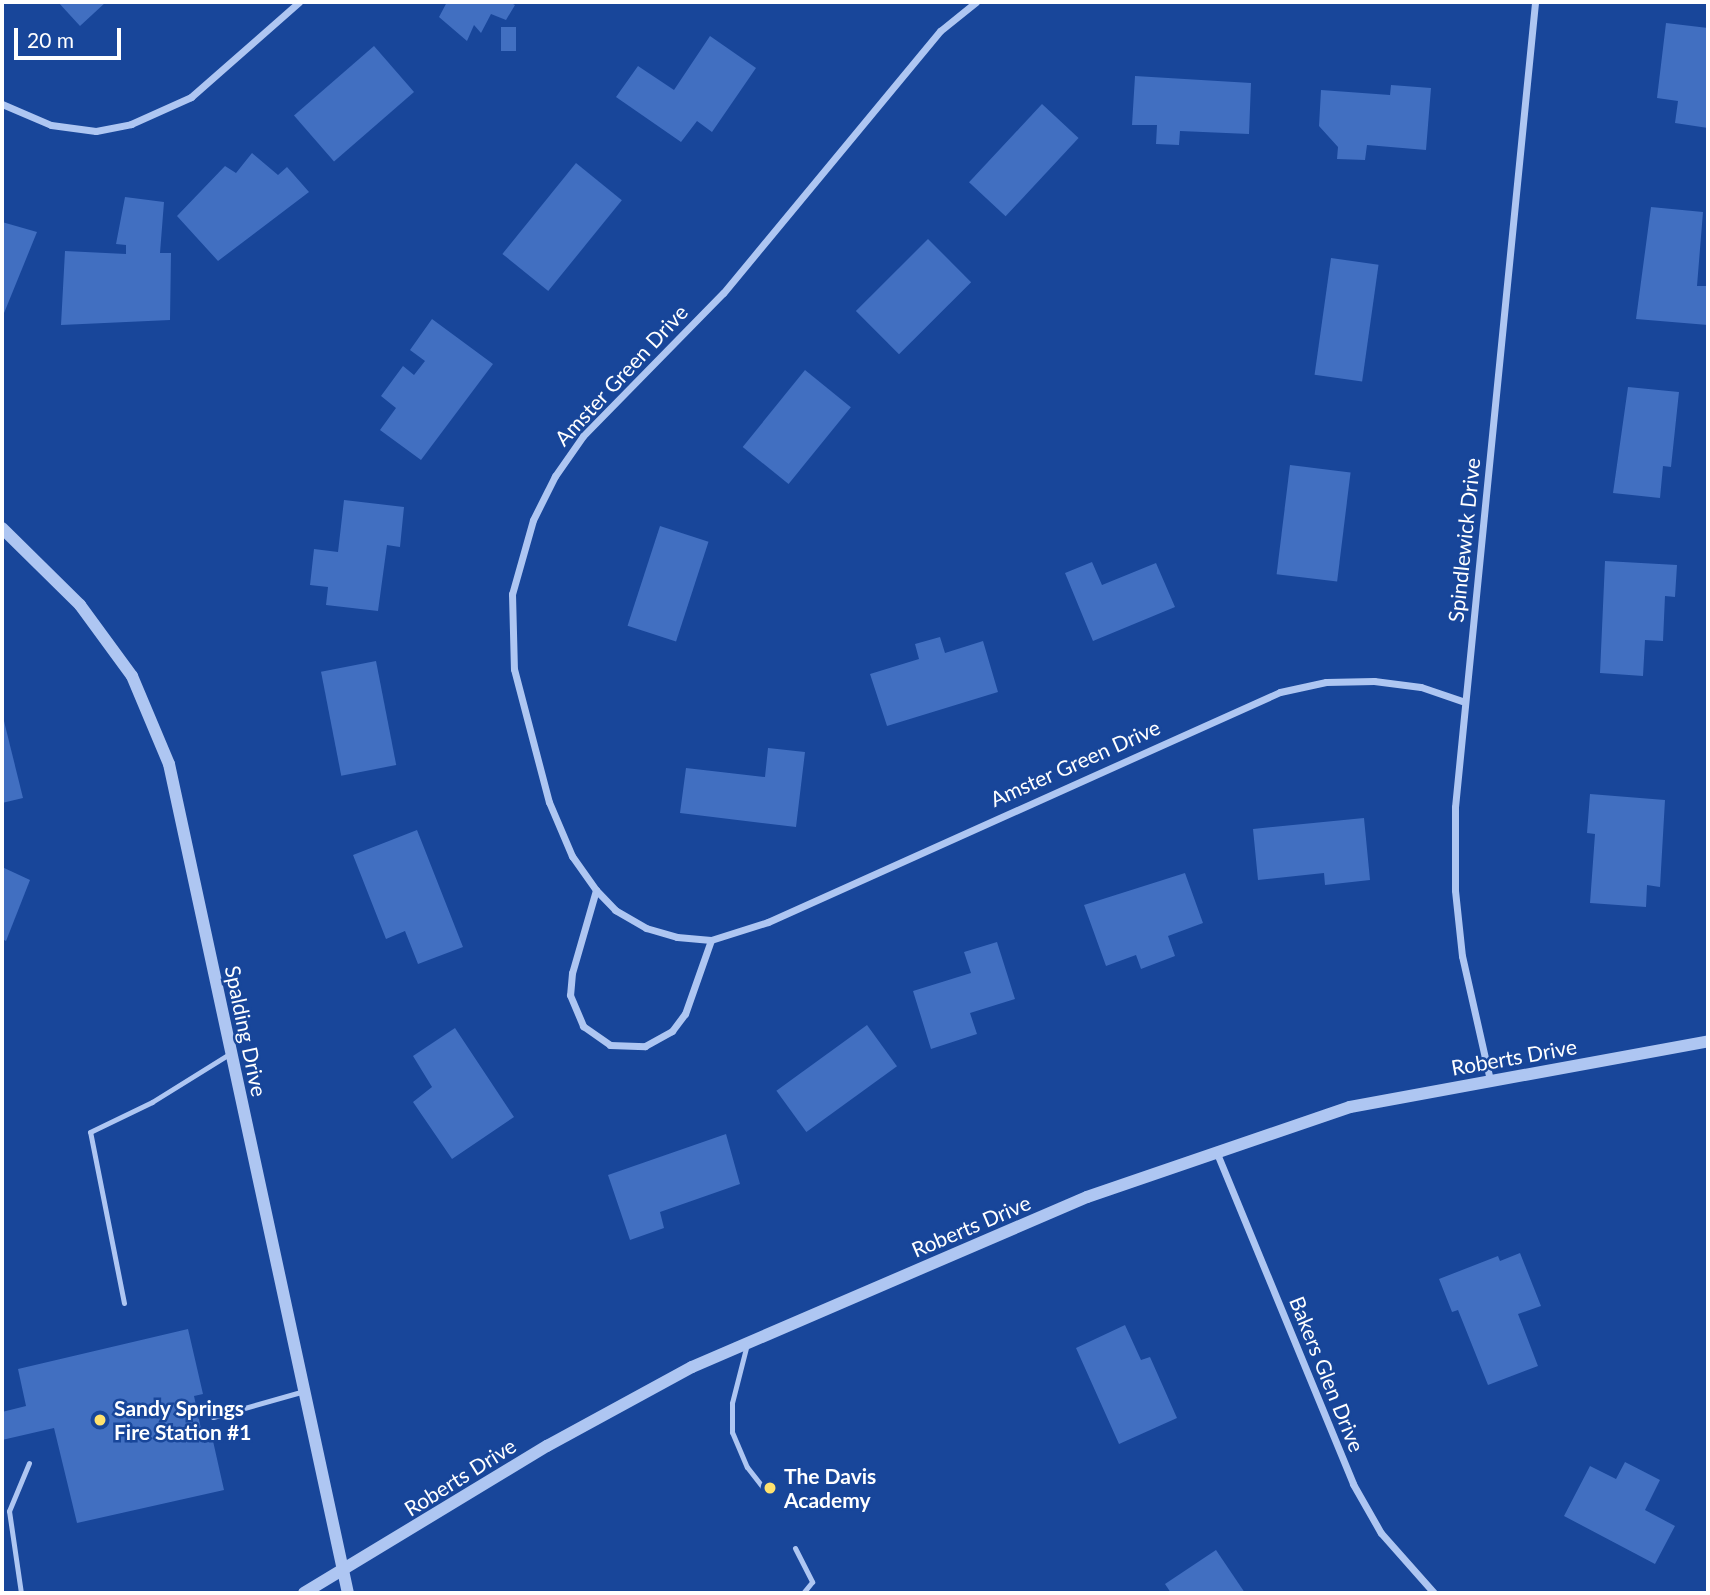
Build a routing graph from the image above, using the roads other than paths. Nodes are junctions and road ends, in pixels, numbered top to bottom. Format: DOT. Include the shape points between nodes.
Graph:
graph roads {
  1 [pos="299,2"];
  2 [pos="976,2"];
  3 [pos="1535,2"];
  4 [pos="2,104"];
  5 [pos="2,528"];
  6 [pos="1465,702"];
  7 [pos="596,890"];
  8 [pos="711,940"];
  9 [pos="1708,1041"];
  10 [pos="231,1053"];
  11 [pos="1490,1080"];
  12 [pos="1216,1150"];
  13 [pos="124,1303"];
  14 [pos="747,1343"];
  15 [pos="304,1391"];
  16 [pos="213,1417"];
  17 [pos="29,1463"];
  18 [pos="765,1490"];
  19 [pos="795,1548"];
  20 [pos="342,1572"];
  21 [pos="21,1593"];
  22 [pos="304,1593"];
  23 [pos="348,1593"];
  24 [pos="803,1593"];
  25 [pos="1434,1593"];
  1 -- 4 [label="street" via="191,97 131,124 96,131 51,125"];
  2 -- 7 [label="street, Amster Green Drive" via="940,31 723,293 583,436 555,476 533,520 512,594 514,669 549,802 572,856"];
  3 -- 6 [label="street, Spindlewick Drive"];
  5 -- 10 [label="street, Spalding Drive" via="80,605 132,676 169,764"];
  6 -- 8 [label="street, Amster Green Drive" via="1421,687 1374,681 1326,682 1280,692 768,922"];
  6 -- 11 [label="street, Spindlewick Drive" via="1455,807 1455,890 1462,956"];
  7 -- 8 [label="street, Amster Green Drive" via="615,910 646,928"];
  7 -- 8 [label="street" via="570,995 583,1026 610,1045 645,1046 672,1031 685,1014"];
  9 -- 11 [label="street, Roberts Drive"];
  10 -- 13 [label="lane" via="152,1102 90,1132"];
  10 -- 15 [label="street, Spalding Drive"];
  11 -- 12 [label="street, Roberts Drive" via="1350,1107"];
  12 -- 14 [label="street, Roberts Drive" via="1087,1197"];
  12 -- 25 [label="street, Bakers Glen Drive" via="1353,1484 1381,1533"];
  14 -- 18 [label="lane" via="732,1403 732,1432 747,1467"];
  14 -- 20 [label="street, Roberts Drive" via="692,1367 547,1446"];
  15 -- 16 [label="lane"];
  15 -- 20 [label="street, Spalding Drive"];
  17 -- 21 [label="lane" via="9,1511"];
  19 -- 24 [label="lane" via="812,1582"];
  20 -- 22 [label="street, Roberts Drive"];
  20 -- 23 [label="street, Spalding Drive"];
}
